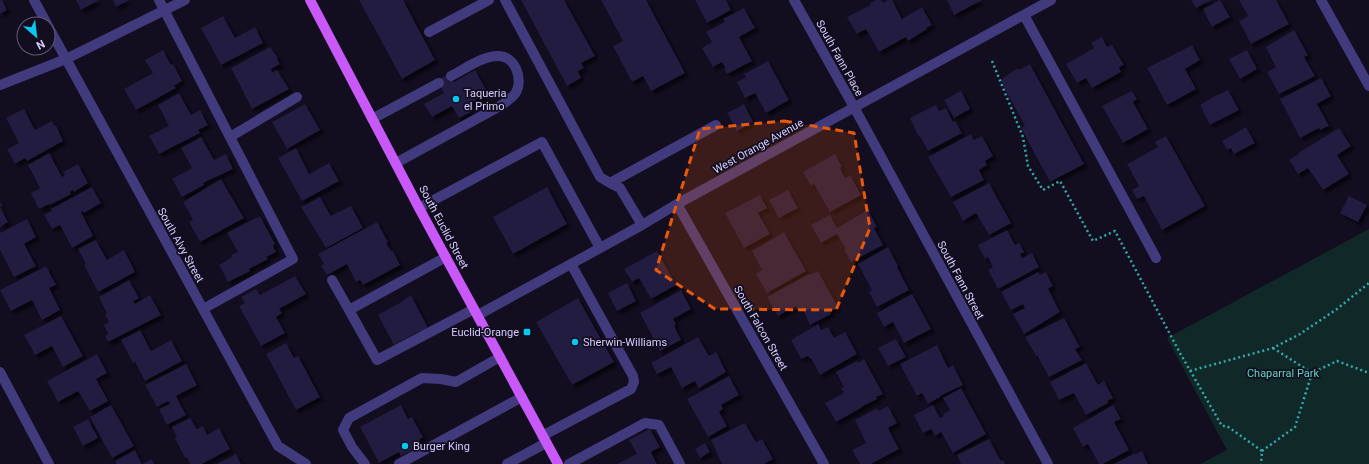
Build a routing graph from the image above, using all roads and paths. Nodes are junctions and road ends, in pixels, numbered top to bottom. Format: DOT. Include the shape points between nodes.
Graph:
graph roads {
  1 [pos="34,0"];
  2 [pos="159,0"];
  3 [pos="185,0"];
  4 [pos="310,0"];
  5 [pos="489,0"];
  6 [pos="505,0"];
  7 [pos="794,0"];
  8 [pos="1051,0"];
  9 [pos="1321,0"];
  10 [pos="1035,4"];
  11 [pos="165,10"];
  12 [pos="1024,15"];
  13 [pos="43,16"];
  14 [pos="429,32"];
  15 [pos="56,40"];
  16 [pos="66,59"];
  17 [pos="992,62"];
  18 [pos="450,76"];
  19 [pos="438,83"];
  20 [pos="0,85"];
  21 [pos="1369,86"];
  22 [pos="297,97"];
  23 [pos="854,107"];
  24 [pos="372,119"];
  25 [pos="716,125"];
  26 [pos="230,137"];
  27 [pos="396,163"];
  28 [pos="610,183"];
  29 [pos="677,204"];
  30 [pos="419,208"];
  31 [pos="642,225"];
  32 [pos="600,248"];
  33 [pos="446,257"];
  34 [pos="1156,258"];
  35 [pos="571,264"];
  36 [pos="332,280"];
  37 [pos="1369,283"];
  38 [pos="202,309"];
  39 [pos="349,310"];
  40 [pos="476,312"];
  41 [pos="1273,348"];
  42 [pos="500,357"];
  43 [pos="1190,371"];
  44 [pos="0,372"];
  45 [pos="1312,373"];
  46 [pos="1369,373"];
  47 [pos="522,397"];
  48 [pos="544,439"];
  49 [pos="1262,451"];
  50 [pos="49,464"];
  51 [pos="306,464"];
  52 [pos="365,464"];
  53 [pos="399,464"];
  54 [pos="507,464"];
  55 [pos="558,464"];
  56 [pos="569,464"];
  57 [pos="680,464"];
  58 [pos="824,464"];
  59 [pos="1048,464"];
  60 [pos="1261,464"];
  1 -- 13 [label="street, South Alvy Street"];
  2 -- 11 [label="street"];
  3 -- 11 [label="street"];
  4 -- 24 [label="main road, South Euclid Street"];
  5 -- 14 [label="street"];
  6 -- 28 [label="street" via="600,177"];
  7 -- 23 [label="street, South Fann Place"];
  8 -- 10 [label="street, West Orange Avenue"];
  9 -- 21 [label="street"];
  10 -- 12 [label="street, West Orange Avenue"];
  11 -- 16 [label="street"];
  11 -- 26 [label="street"];
  12 -- 23 [label="street, West Orange Avenue"];
  12 -- 34 [label="street"];
  15 -- 16 [label="street, South Alvy Street"];
  16 -- 20 [label="street"];
  16 -- 38 [label="street, South Alvy Street"];
  17 -- 43 [label="path" via="1023,137 1028,166 1043,190 1060,182 1093,241 1115,231"];
  18 -- 27 [label="street" via="485,58 501,56 512,62 519,81 515,94 500,106"];
  19 -- 24 [label="street"];
  22 -- 26 [label="street"];
  23 -- 29 [label="street, West Orange Avenue"];
  23 -- 59 [label="street, South Fann Street"];
  24 -- 27 [label="main road, South Euclid Street"];
  25 -- 28 [label="street"];
  26 -- 38 [label="street" via="293,259"];
  27 -- 30 [label="main road, South Euclid Street"];
  28 -- 31 [label="street" via="620,188"];
  29 -- 31 [label="street, West Orange Avenue"];
  29 -- 58 [label="street, South Falcon Street"];
  30 -- 32 [label="street" via="542,142"];
  30 -- 33 [label="main road, South Euclid Street"];
  31 -- 32 [label="street, West Orange Avenue"];
  32 -- 35 [label="street, West Orange Avenue"];
  33 -- 39 [label="street"];
  33 -- 40 [label="main road, South Euclid Street"];
  35 -- 40 [label="street, West Orange Avenue"];
  35 -- 48 [label="street" via="634,382 631,389"];
  36 -- 39 [label="street"];
  37 -- 41 [label="path" via="1337,309 1300,334"];
  38 -- 51 [label="street, South Alvy Street" via="278,446"];
  39 -- 40 [label="street, West Orange Avenue" via="377,360"];
  40 -- 42 [label="main road, South Euclid Street"];
  41 -- 43 [label="path"];
  41 -- 45 [label="path"];
  42 -- 47 [label="main road, South Euclid Street"];
  42 -- 52 [label="street" via="456,382 422,378 349,418 343,430"];
  43 -- 49 [label="path" via="1222,426 1227,426"];
  44 -- 50 [label="street"];
  45 -- 46 [label="path" via="1337,361"];
  45 -- 49 [label="path" via="1295,427"];
  47 -- 48 [label="main road, South Euclid Street"];
  47 -- 53 [label="street"];
  48 -- 54 [label="street"];
  48 -- 55 [label="main road, South Euclid Street"];
  49 -- 60 [label="path"];
  56 -- 57 [label="street" via="645,423 659,425"];
}
